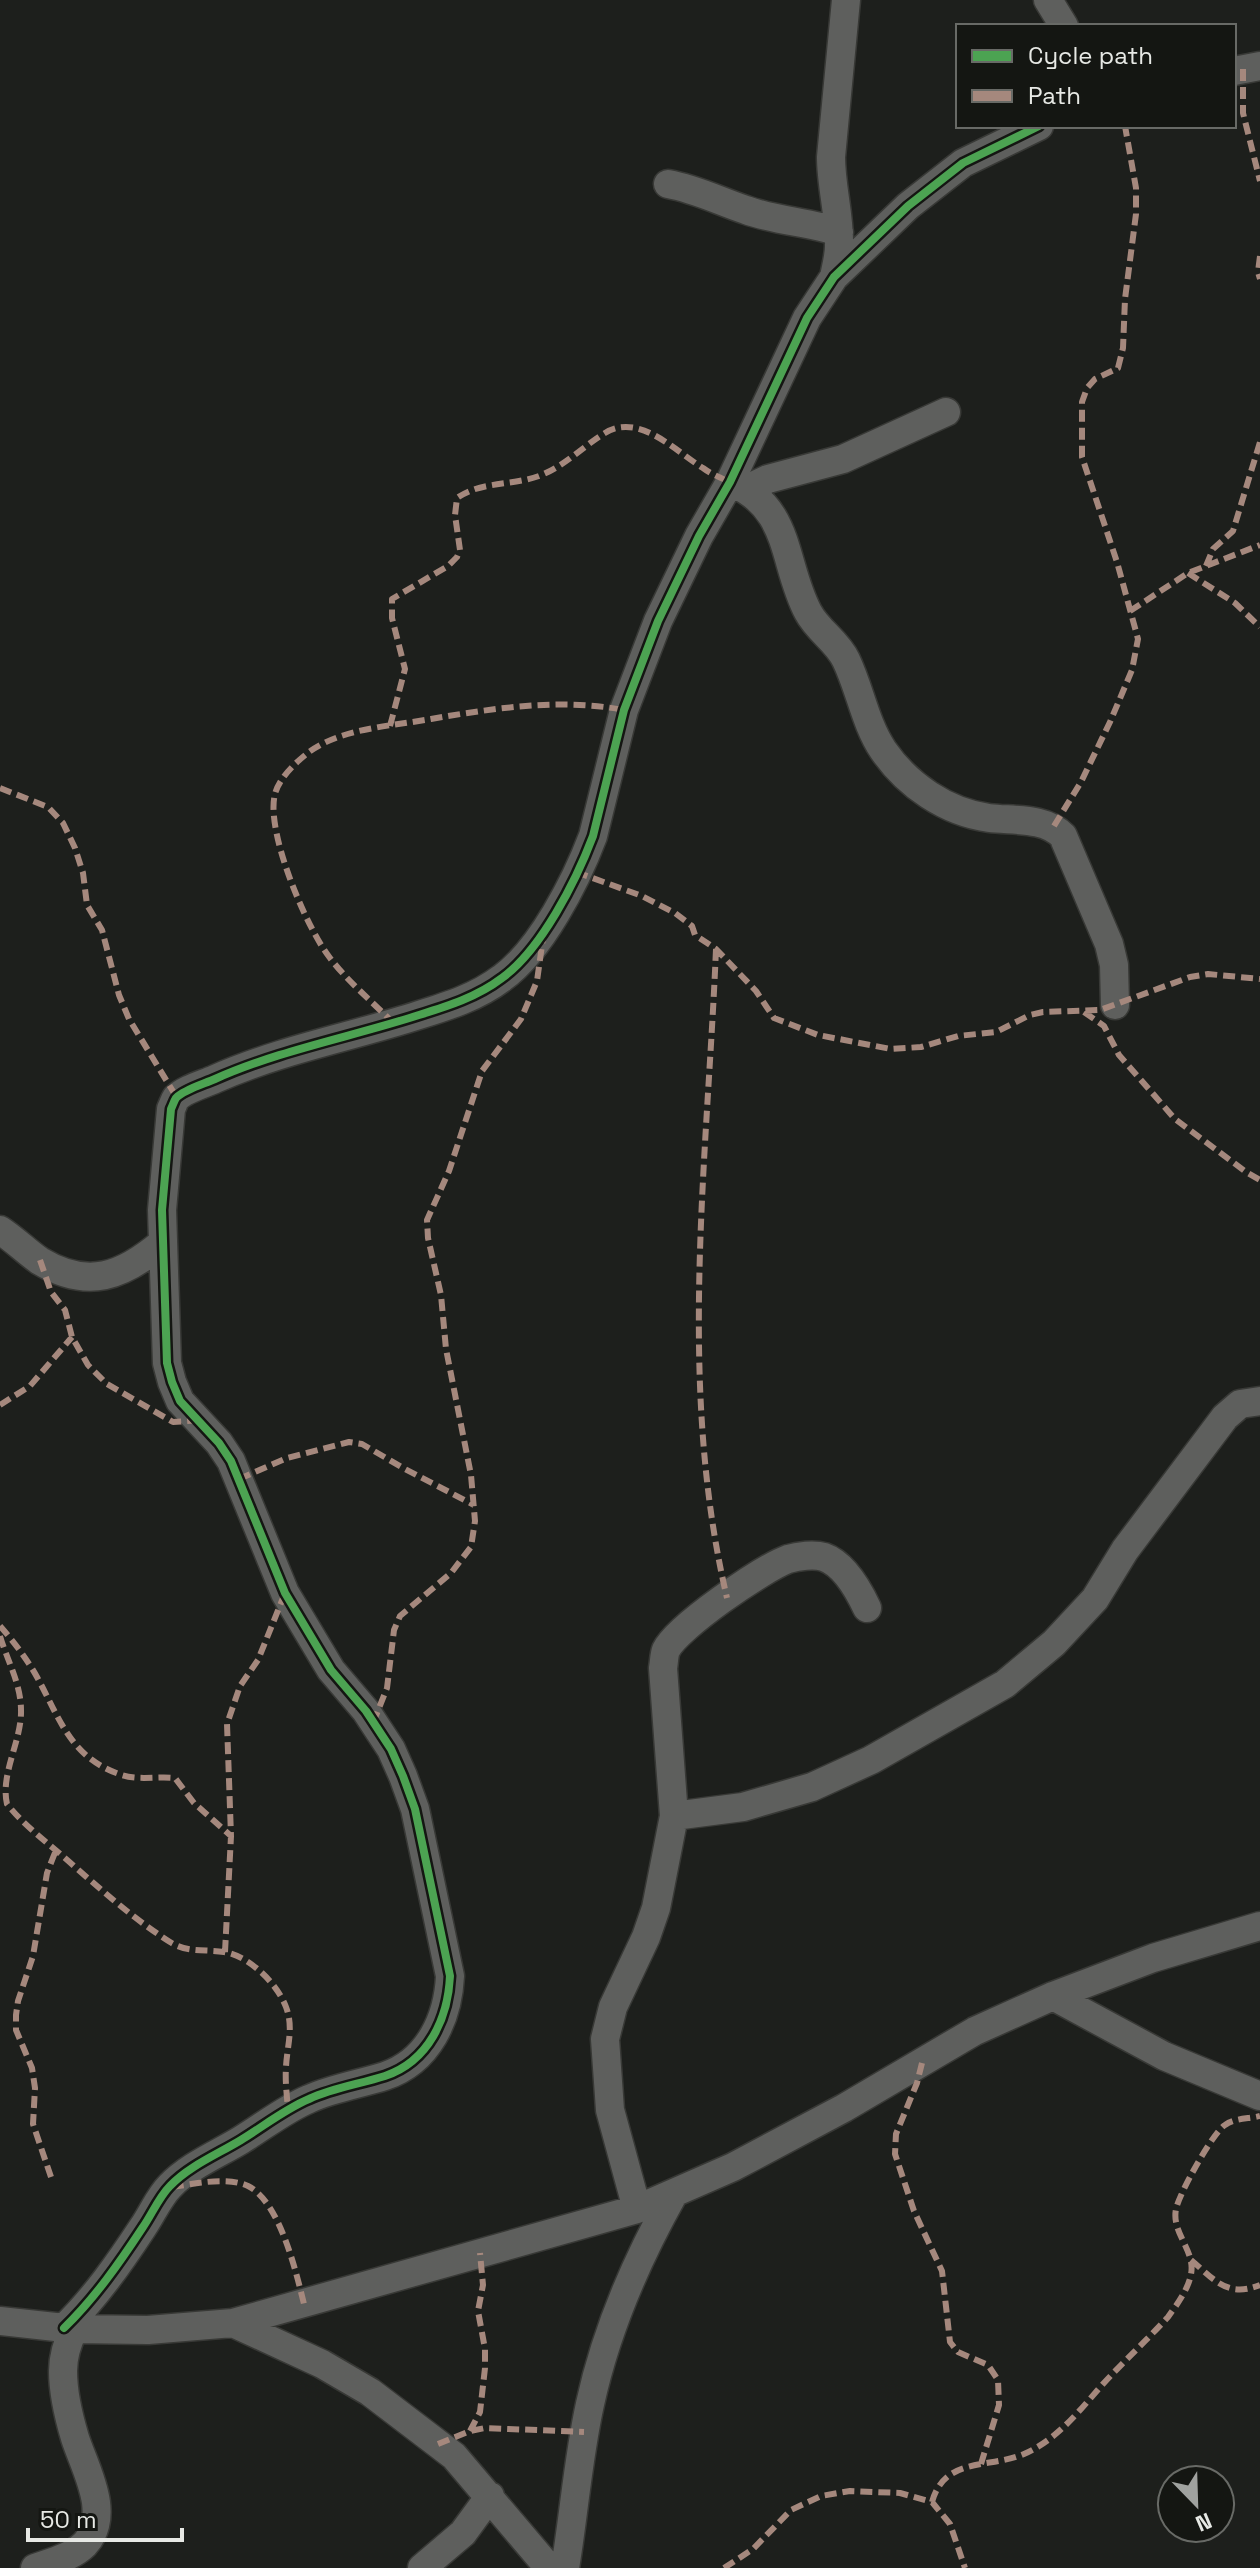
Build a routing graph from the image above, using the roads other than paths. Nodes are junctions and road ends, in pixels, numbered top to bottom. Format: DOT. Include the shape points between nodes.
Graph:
graph roads {
  1 [pos="846,0"];
  2 [pos="1048,0"];
  3 [pos="1063,24"];
  4 [pos="1260,66"];
  5 [pos="1236,71"];
  6 [pos="1035,128"];
  7 [pos="668,184"];
  8 [pos="839,232"];
  9 [pos="834,277"];
  10 [pos="946,412"];
  11 [pos="739,485"];
  12 [pos="1115,1005"];
  13 [pos="0,1230"];
  14 [pos="162,1243"];
  15 [pos="1260,1401"];
  16 [pos="867,1608"];
  17 [pos="674,1816"];
  18 [pos="1260,1926"];
  19 [pos="1053,1996"];
  20 [pos="1260,2096"];
  21 [pos="673,2195"];
  22 [pos="637,2209"];
  23 [pos="0,2321"];
  24 [pos="233,2323"];
  25 [pos="69,2328"];
  26 [pos="490,2496"];
  27 [pos="35,2568"];
  28 [pos="422,2568"];
  29 [pos="549,2568"];
  30 [pos="565,2568"];
  1 -- 8 [label="street" via="831,157"];
  2 -- 3 [label="street"];
  4 -- 5 [label="street"];
  6 -- 9 [label="street" via="939,180"];
  7 -- 8 [label="street" via="748,211"];
  8 -- 9 [label="street"];
  9 -- 11 [label="street" via="807,318"];
  10 -- 11 [label="street" via="843,459"];
  11 -- 12 [label="street" via="777,520 808,612 845,659 875,735 902,773 923,792 953,807 985,818 1054,826 1063,836 1109,944"];
  11 -- 14 [label="street" via="699,536 658,621 624,710 593,836 544,934 504,977 472,997 241,1069 177,1098 169,1128"];
  13 -- 14 [label="street" via="40,1260 69,1273 96,1277 137,1264"];
  14 -- 25 [label="street" via="172,1382 180,1401 231,1461 285,1593 331,1670 391,1749 415,1809 450,1976 449,2001 431,2041 407,2065 306,2100 168,2187"];
  15 -- 17 [label="street" via="1240,1404 1225,1417 1125,1550 1095,1599 1005,1684 812,1787 743,1807"];
  16 -- 17 [label="street" via="835,1565 824,1557 801,1556 757,1576 675,1638 665,1652 663,1668"];
  17 -- 22 [label="street" via="656,1908 613,2007 605,2039 610,2110"];
  18 -- 19 [label="street"];
  19 -- 20 [label="street" via="1164,2056"];
  19 -- 21 [label="street" via="975,2031 844,2108"];
  21 -- 22 [label="street"];
  21 -- 30 [label="street" via="644,2247 605,2348 584,2432"];
  22 -- 24 [label="street"];
  23 -- 25 [label="street"];
  24 -- 25 [label="street" via="148,2330"];
  24 -- 26 [label="street" via="370,2392 454,2456"];
  25 -- 27 [label="street" via="63,2372 74,2434 97,2509 84,2544"];
  26 -- 28 [label="street" via="463,2533"];
  26 -- 29 [label="street"];
}
